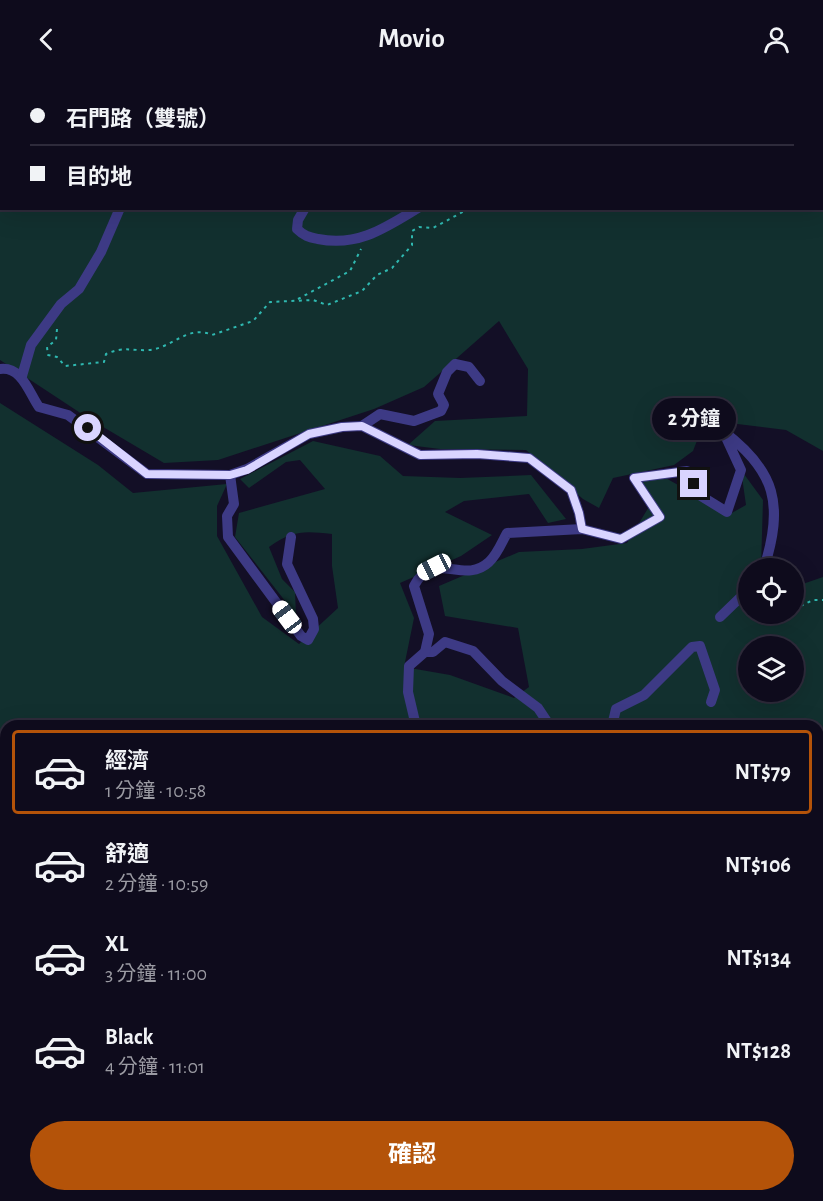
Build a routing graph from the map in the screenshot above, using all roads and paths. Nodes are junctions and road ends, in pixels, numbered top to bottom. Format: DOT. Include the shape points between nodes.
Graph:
graph roads {
  1 [pos="119,210"];
  2 [pos="304,210"];
  3 [pos="414,210"];
  4 [pos="466,210"];
  5 [pos="363,237"];
  6 [pos="295,301"];
  7 [pos="53,318"];
  8 [pos="0,369"];
  9 [pos="22,376"];
  10 [pos="480,381"];
  11 [pos="362,426"];
  12 [pos="230,475"];
  13 [pos="582,529"];
  14 [pos="291,537"];
  15 [pos="767,558"];
  16 [pos="738,600"];
  17 [pos="823,600"];
  18 [pos="804,604"];
  19 [pos="720,617"];
  20 [pos="424,652"];
  21 [pos="711,702"];
  22 [pos="415,720"];
  23 [pos="546,720"];
  24 [pos="613,720"];
  1 -- 7 [label="street" via="79,289 61,304"];
  2 -- 5 [label="street" via="297,229 303,236 337,243"];
  3 -- 5 [label="street"];
  4 -- 6 [label="path" via="433,228 412,231 411,245 392,268 354,295 327,305 313,300"];
  5 -- 6 [label="path" via="359,257 350,271"];
  6 -- 7 [label="path" via="270,302 253,321 212,335 202,330 148,350 120,348 106,354 104,362 65,366 57,357 48,355 47,346 58,333"];
  7 -- 9 [label="street" via="31,345"];
  8 -- 9 [label="street"];
  9 -- 12 [label="street" via="39,407 68,415 147,474"];
  10 -- 11 [label="street" via="469,367 455,364 447,372 438,394 444,405 441,411 414,421 380,414"];
  11 -- 12 [label="street" via="309,434 247,470"];
  11 -- 13 [label="street" via="420,455 529,458 571,490"];
  12 -- 14 [label="street" via="234,504 227,516 228,537 301,636 308,640 314,629 313,620 286,564"];
  13 -- 15 [label="street" via="621,539 660,517 634,478 687,471 701,496 727,512 741,470 723,431 746,449 767,475 773,506 773,539"];
  13 -- 20 [label="street" via="507,533 491,560 482,567 470,571 434,567 421,574 414,586 429,634"];
  16 -- 19 [label="street"];
  17 -- 18 [label="path"];
  20 -- 22 [label="street" via="409,666 408,692"];
  20 -- 23 [label="street" via="433,652 445,642 473,651 502,681 538,708"];
  21 -- 24 [label="street" via="715,690 700,646 692,647 644,695 616,709"];
}
